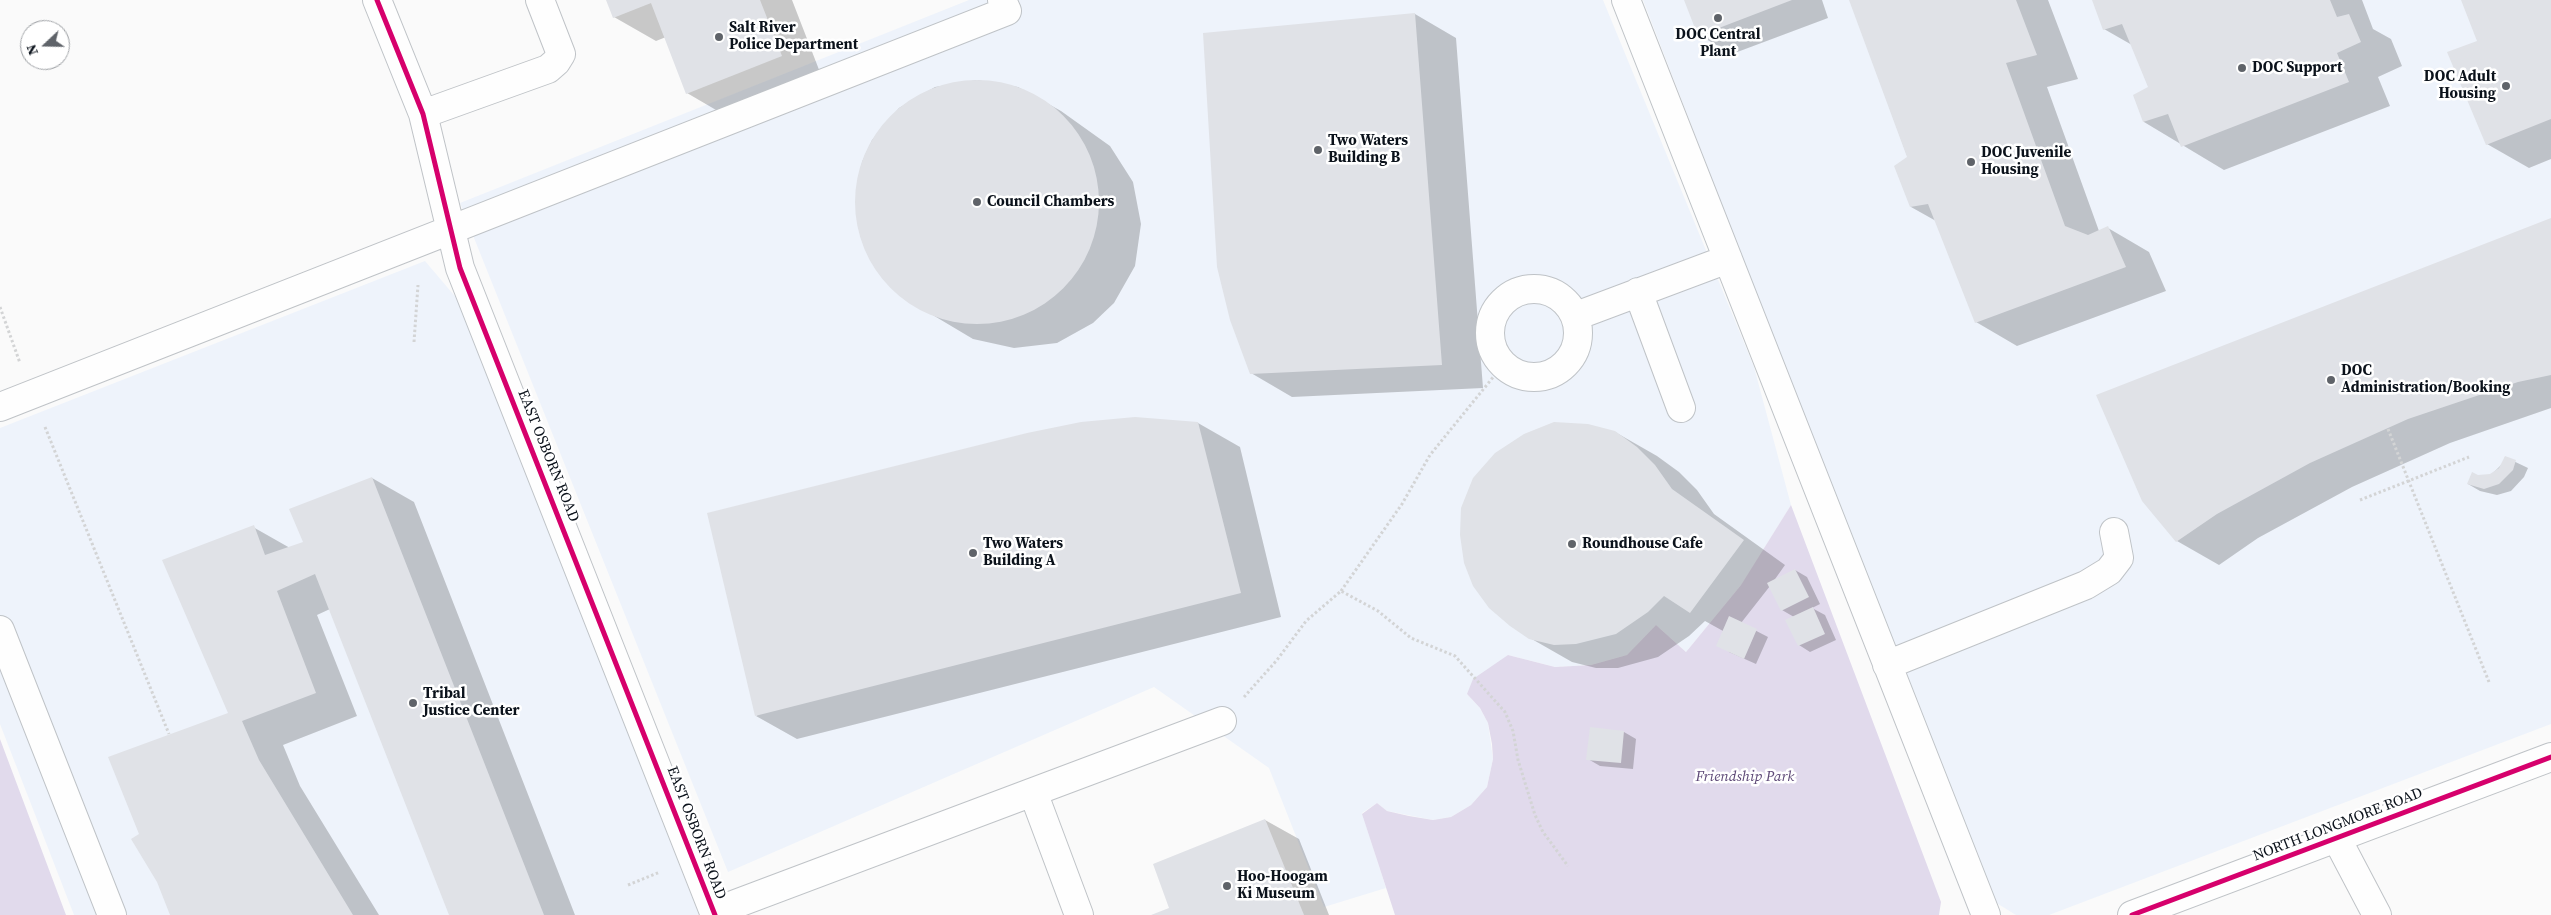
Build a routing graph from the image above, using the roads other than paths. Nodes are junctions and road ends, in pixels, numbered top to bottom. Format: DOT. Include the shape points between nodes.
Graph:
graph roads {
  1 [pos="377,0"];
  2 [pos="540,0"];
  3 [pos="1002,0"];
  4 [pos="1626,0"];
  5 [pos="423,114"];
  6 [pos="452,229"];
  7 [pos="1728,259"];
  8 [pos="1638,292"];
  9 [pos="1576,316"];
  10 [pos="0,407"];
  11 [pos="1681,408"];
  12 [pos="2114,532"];
  13 [pos="0,630"];
  14 [pos="1887,665"];
  15 [pos="1222,721"];
  16 [pos="2551,758"];
  17 [pos="1033,792"];
  18 [pos="2337,839"];
  19 [pos="714,913"];
  20 [pos="112,915"];
  21 [pos="1079,915"];
  22 [pos="1986,915"];
  23 [pos="2132,915"];
  24 [pos="2377,915"];
  1 -- 5 [label="street, EAST OSBORN ROAD"];
  2 -- 5 [label="street" via="561,54 556,62 548,69"];
  3 -- 6 [label="street" via="1006,11"];
  4 -- 7 [label="street"];
  5 -- 6 [label="street, EAST OSBORN ROAD"];
  6 -- 10 [label="street"];
  6 -- 19 [label="street, EAST OSBORN ROAD" via="460,268"];
  7 -- 8 [label="street"];
  7 -- 14 [label="street"];
  8 -- 9 [label="street"];
  8 -- 11 [label="street"];
  9 -- 9 [label="street" via="1557,295 1544,290 1530,289 1510,296 1496,312 1491,325 1494,353 1503,365 1530,378 1559,370 1570,360 1577,346"];
  12 -- 14 [label="street" via="2119,558 2109,571 2086,585"];
  13 -- 20 [label="street"];
  14 -- 22 [label="street"];
  15 -- 17 [label="street"];
  16 -- 18 [label="street, NORTH LONGMORE ROAD"];
  17 -- 19 [label="street"];
  17 -- 21 [label="street"];
  18 -- 23 [label="street, NORTH LONGMORE ROAD"];
  18 -- 24 [label="street"];
}
